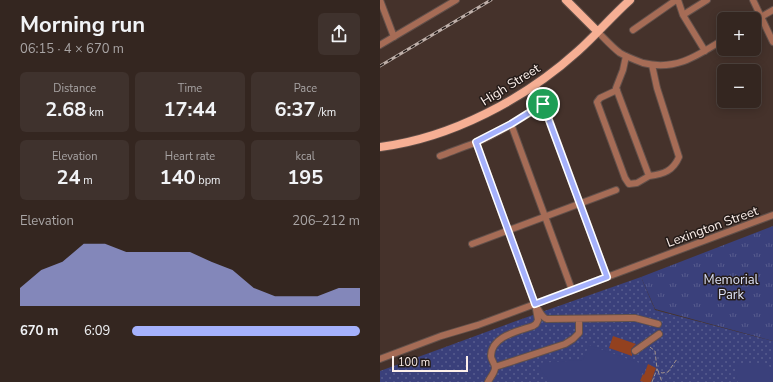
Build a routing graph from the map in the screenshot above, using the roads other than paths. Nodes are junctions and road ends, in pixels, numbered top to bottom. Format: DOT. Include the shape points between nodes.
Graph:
graph roads {
  1 [pos="380,0"];
  2 [pos="456,0"];
  3 [pos="566,0"];
  4 [pos="630,0"];
  5 [pos="677,0"];
  6 [pos="707,0"];
  7 [pos="753,0"];
  8 [pos="773,10"];
  9 [pos="759,12"];
  10 [pos="683,15"];
  11 [pos="761,17"];
  12 [pos="634,30"];
  13 [pos="597,31"];
  14 [pos="394,37"];
  15 [pos="773,42"];
  16 [pos="717,43"];
  17 [pos="380,45"];
  18 [pos="705,51"];
  19 [pos="626,56"];
  20 [pos="652,65"];
  21 [pos="536,84"];
  22 [pos="617,90"];
  23 [pos="543,104"];
  24 [pos="511,124"];
  25 [pos="476,142"];
  26 [pos="380,147"];
  27 [pos="440,156"];
  28 [pos="649,176"];
  29 [pos="616,190"];
  30 [pos="580,204"];
  31 [pos="773,215"];
  32 [pos="545,217"];
  33 [pos="508,230"];
  34 [pos="472,244"];
  35 [pos="607,277"];
  36 [pos="572,290"];
  37 [pos="535,304"];
  38 [pos="579,318"];
  39 [pos="658,324"];
  40 [pos="659,334"];
  41 [pos="635,351"];
  42 [pos="380,359"];
  43 [pos="495,368"];
  44 [pos="488,382"];
  1 -- 14 [label="street"];
  2 -- 14 [label="street"];
  3 -- 13 [label="main road"];
  4 -- 13 [label="main road, High Street"];
  5 -- 10 [label="street"];
  5 -- 12 [label="street"];
  6 -- 10 [label="street"];
  7 -- 9 [label="street"];
  8 -- 11 [label="street"];
  10 -- 18 [label="street"];
  11 -- 15 [label="street"];
  13 -- 19 [label="street"];
  13 -- 21 [label="main road, High Street" via="578,51"];
  14 -- 17 [label="street"];
  16 -- 18 [label="street"];
  18 -- 20 [label="street" via="676,64"];
  19 -- 20 [label="street"];
  19 -- 22 [label="street"];
  20 -- 28 [label="street" via="679,157 676,165 661,175"];
  21 -- 23 [label="street"];
  21 -- 26 [label="main road, High Street" via="473,120 432,136"];
  22 -- 28 [label="street"];
  22 -- 28 [label="street" via="597,102 625,178 629,184 637,183"];
  23 -- 24 [label="street"];
  23 -- 30 [label="street"];
  24 -- 25 [label="street"];
  24 -- 32 [label="street"];
  25 -- 27 [label="street"];
  25 -- 33 [label="street"];
  29 -- 30 [label="street"];
  30 -- 32 [label="street"];
  30 -- 35 [label="street"];
  31 -- 35 [label="street, Lexington Street"];
  32 -- 33 [label="street"];
  32 -- 36 [label="street"];
  33 -- 34 [label="street"];
  33 -- 37 [label="street"];
  35 -- 36 [label="street, Lexington Street"];
  36 -- 37 [label="street, Lexington Street"];
  37 -- 38 [label="street" via="547,319"];
  37 -- 42 [label="street, Lexington Street"];
  37 -- 43 [label="street" via="538,320 536,324 502,338 494,347 491,357"];
  38 -- 39 [label="street" via="635,318"];
  38 -- 43 [label="street" via="579,333 565,344"];
  40 -- 41 [label="street"];
  43 -- 44 [label="street"];
}
